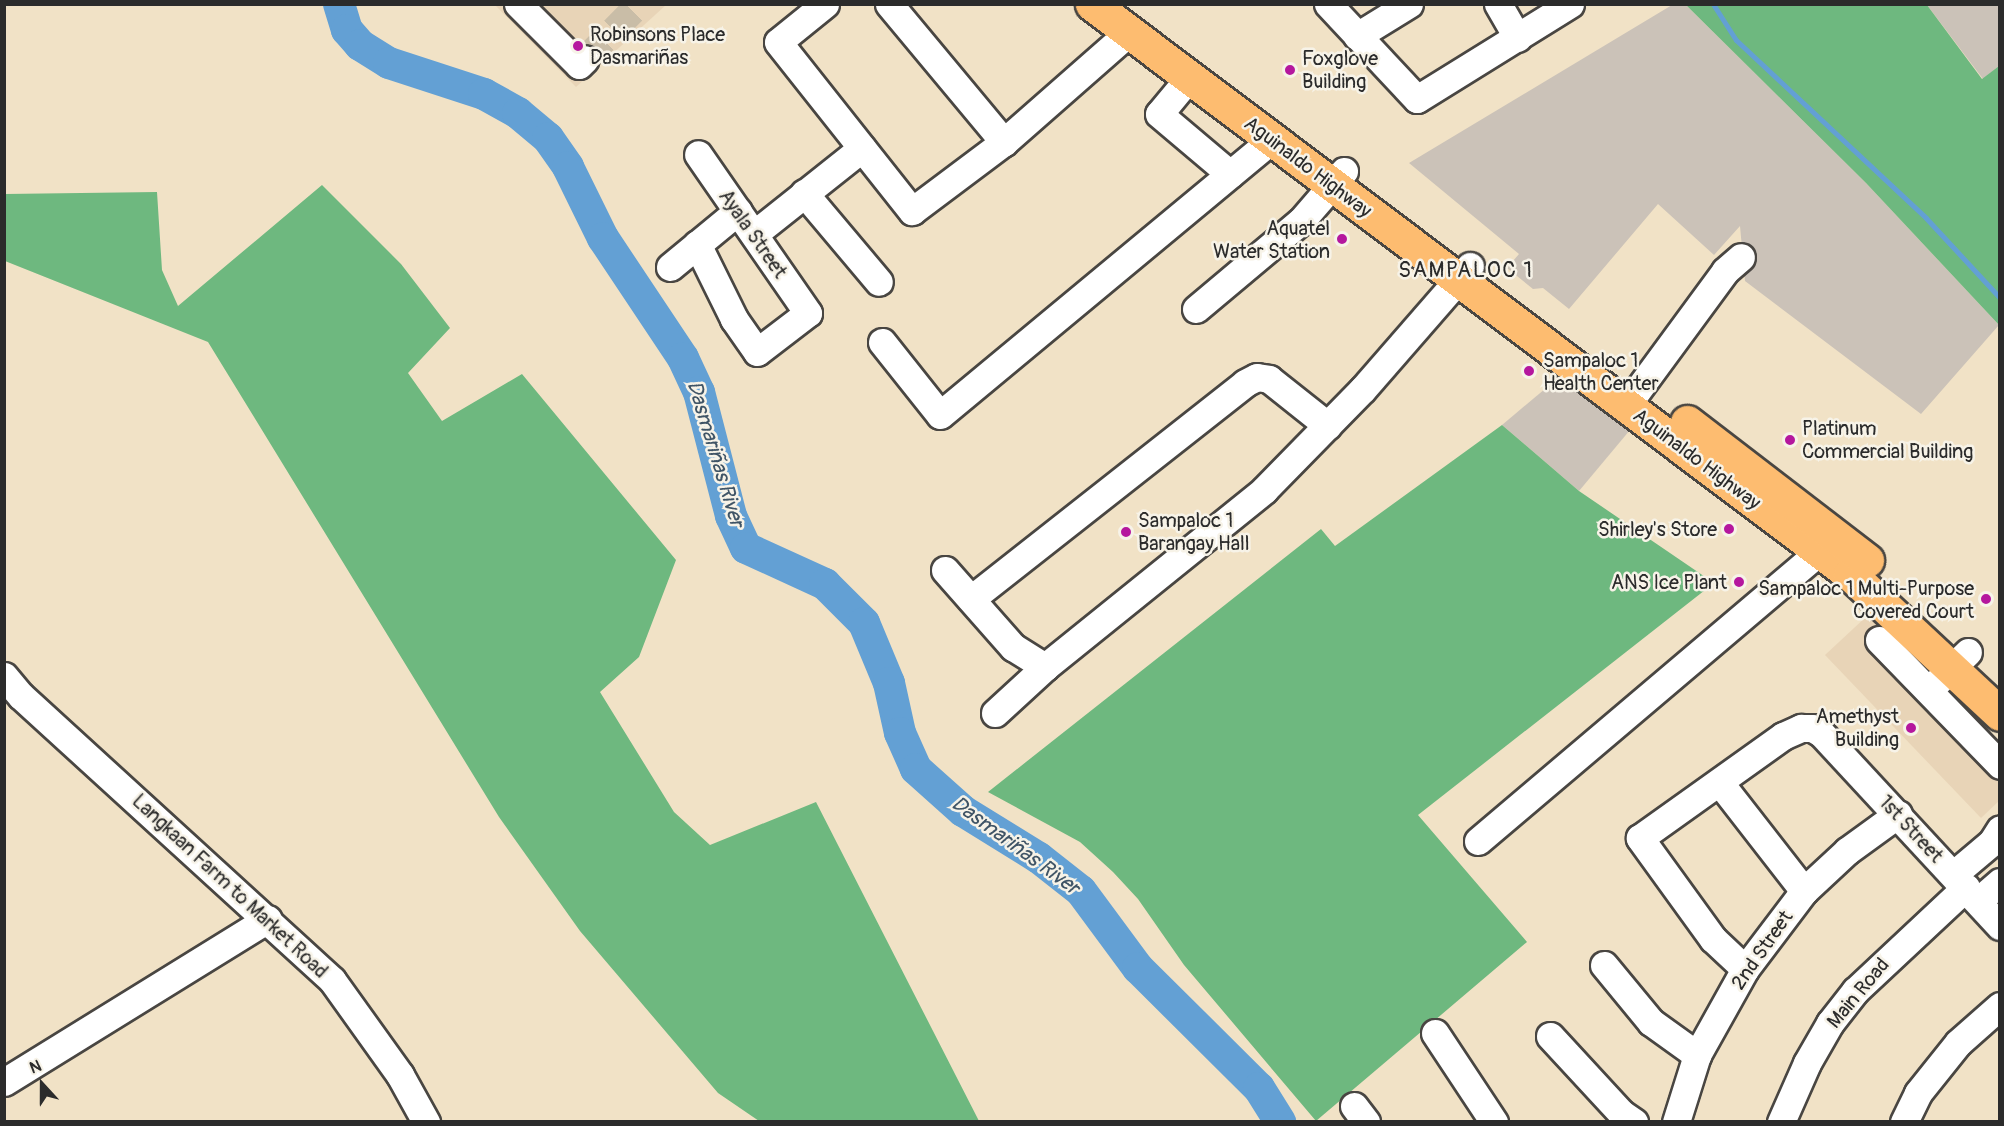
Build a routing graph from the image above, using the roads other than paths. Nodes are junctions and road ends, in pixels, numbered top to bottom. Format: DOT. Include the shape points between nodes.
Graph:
graph roads {
  1 [pos="518,4"];
  2 [pos="825,4"];
  3 [pos="889,4"];
  4 [pos="1092,4"];
  5 [pos="1328,4"];
  6 [pos="1409,4"];
  7 [pos="1498,4"];
  8 [pos="1570,4"];
  9 [pos="1125,19"];
  10 [pos="1357,36"];
  11 [pos="1518,38"];
  12 [pos="585,59"];
  13 [pos="1188,79"];
  14 [pos="1271,140"];
  15 [pos="1004,142"];
  16 [pos="862,148"];
  17 [pos="698,154"];
  18 [pos="1230,174"];
  19 [pos="1338,178"];
  20 [pos="804,193"];
  21 [pos="738,211"];
  22 [pos="754,234"];
  23 [pos="697,244"];
  24 [pos="1741,257"];
  25 [pos="670,267"];
  26 [pos="1464,273"];
  27 [pos="879,282"];
  28 [pos="1196,309"];
  29 [pos="882,342"];
  30 [pos="1632,397"];
  31 [pos="1328,426"];
  32 [pos="1820,551"];
  33 [pos="1858,566"];
  34 [pos="945,570"];
  35 [pos="972,599"];
  36 [pos="1879,640"];
  37 [pos="1961,659"];
  38 [pos="1045,667"];
  39 [pos="4,676"];
  40 [pos="2000,683"];
  41 [pos="1928,691"];
  42 [pos="995,713"];
  43 [pos="2000,714"];
  44 [pos="2000,765"];
  45 [pos="1720,783"];
  46 [pos="1898,814"];
  47 [pos="1997,840"];
  48 [pos="1478,841"];
  49 [pos="2000,882"];
  50 [pos="1966,888"];
  51 [pos="1804,891"];
  52 [pos="268,919"];
  53 [pos="2000,926"];
  54 [pos="1604,965"];
  55 [pos="1745,969"];
  56 [pos="2000,1006"];
  57 [pos="1435,1033"];
  58 [pos="1550,1036"];
  59 [pos="1697,1055"];
  60 [pos="4,1082"];
  61 [pos="426,1122"];
  62 [pos="1494,1122"];
  63 [pos="1634,1122"];
  64 [pos="1676,1122"];
  65 [pos="1781,1122"];
  66 [pos="1904,1122"];
  1 -- 12 [label="street" via="579,65"];
  2 -- 16 [label="street" via="778,42"];
  3 -- 15 [label="street"];
  4 -- 9 [label="main road, Aguinaldo Highway"];
  5 -- 10 [label="street"];
  6 -- 10 [label="street"];
  7 -- 11 [label="street"];
  8 -- 11 [label="street"];
  9 -- 13 [label="main road, Aguinaldo Highway"];
  9 -- 15 [label="street"];
  9 -- 19 [label="main road, Aguinaldo Highway"];
  10 -- 11 [label="street" via="1417,99"];
  13 -- 14 [label="main road, Aguinaldo Highway"];
  13 -- 18 [label="street" via="1159,114"];
  14 -- 18 [label="street"];
  14 -- 19 [label="main road, Aguinaldo Highway"];
  15 -- 16 [label="street" via="912,212"];
  16 -- 20 [label="street"];
  17 -- 21 [label="street, Ayala Street"];
  18 -- 29 [label="street" via="940,415"];
  19 -- 26 [label="main road, Aguinaldo Highway"];
  19 -- 28 [label="street" via="1301,221"];
  20 -- 22 [label="street"];
  20 -- 27 [label="street"];
  21 -- 22 [label="street, Ayala Street"];
  21 -- 23 [label="street"];
  22 -- 23 [label="street, Ayala Street" via="808,313 757,352 734,319"];
  23 -- 25 [label="street"];
  24 -- 30 [label="street" via="1725,270"];
  26 -- 30 [label="main road, Aguinaldo Highway"];
  26 -- 31 [label="street"];
  30 -- 32 [label="main road, Aguinaldo Highway"];
  30 -- 33 [label="main road, Aguinaldo Highway" via="1773,484"];
  31 -- 35 [label="street" via="1269,379 1257,377"];
  31 -- 38 [label="street" via="1264,490"];
  32 -- 33 [label="main road, Aguinaldo Highway"];
  32 -- 48 [label="street"];
  33 -- 37 [label="main road, Aguinaldo Highway"];
  34 -- 35 [label="street"];
  35 -- 38 [label="street" via="1013,646"];
  36 -- 41 [label="street"];
  37 -- 40 [label="main road, Aguinaldo Highway"];
  37 -- 41 [label="street"];
  37 -- 43 [label="main road, Aguinaldo Highway"];
  38 -- 42 [label="street"];
  39 -- 52 [label="street, Langkaan Farm to Market Road" via="21,696"];
  41 -- 44 [label="street"];
  45 -- 46 [label="street, 1st Street" via="1783,736 1812,728"];
  45 -- 51 [label="street"];
  45 -- 55 [label="street" via="1640,838 1713,939"];
  46 -- 50 [label="street, 1st Street"];
  46 -- 51 [label="street, 2nd Street" via="1847,851"];
  47 -- 50 [label="street, Main Road"];
  49 -- 50 [label="street, Main Road"];
  50 -- 53 [label="street, 1st Street"];
  50 -- 65 [label="street, Main Road" via="1878,965 1843,1006 1807,1063"];
  51 -- 55 [label="street, 2nd Street"];
  52 -- 60 [label="street"];
  52 -- 61 [label="street, Langkaan Farm to Market Road" via="339,989 400,1075"];
  54 -- 59 [label="street" via="1651,1022"];
  55 -- 59 [label="street, 2nd Street"];
  56 -- 66 [label="street" via="1958,1043 1918,1093"];
  57 -- 62 [label="street"];
  58 -- 63 [label="street" via="1621,1113"];
  59 -- 64 [label="street, 2nd Street"];
}
